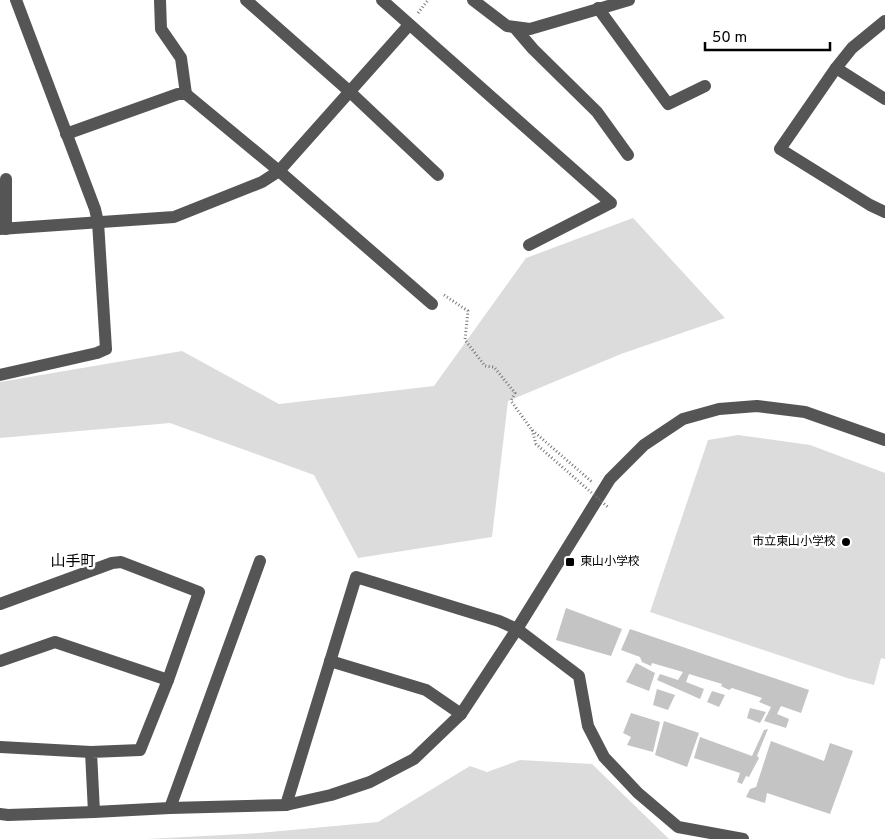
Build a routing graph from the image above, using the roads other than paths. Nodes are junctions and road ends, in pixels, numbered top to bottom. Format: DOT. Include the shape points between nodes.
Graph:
graph roads {
  1 [pos="16,0"];
  2 [pos="160,0"];
  3 [pos="246,0"];
  4 [pos="382,0"];
  5 [pos="473,0"];
  6 [pos="629,0"];
  7 [pos="598,8"];
  8 [pos="885,21"];
  9 [pos="409,25"];
  10 [pos="515,28"];
  11 [pos="836,68"];
  12 [pos="705,86"];
  13 [pos="349,91"];
  14 [pos="186,94"];
  15 [pos="885,100"];
  16 [pos="66,134"];
  17 [pos="628,156"];
  18 [pos="278,171"];
  19 [pos="438,175"];
  20 [pos="6,179"];
  21 [pos="885,212"];
  22 [pos="98,222"];
  23 [pos="3,229"];
  24 [pos="529,244"];
  25 [pos="432,304"];
  26 [pos="0,374"];
  27 [pos="885,440"];
  28 [pos="260,561"];
  29 [pos="0,604"];
  30 [pos="517,629"];
  31 [pos="0,661"];
  32 [pos="330,661"];
  33 [pos="168,680"];
  34 [pos="461,714"];
  35 [pos="0,747"];
  36 [pos="92,752"];
  37 [pos="286,805"];
  38 [pos="170,808"];
  39 [pos="94,812"];
  40 [pos="0,814"];
  41 [pos="743,839"];
  1 -- 16 [label="street"];
  2 -- 14 [label="street" via="161,29 181,58"];
  3 -- 13 [label="street"];
  4 -- 9 [label="street"];
  5 -- 10 [label="street" via="507,26"];
  6 -- 7 [label="street"];
  7 -- 10 [label="street" via="530,29"];
  7 -- 12 [label="street" via="668,104"];
  8 -- 11 [label="street" via="852,48"];
  9 -- 13 [label="street"];
  9 -- 24 [label="street" via="611,203"];
  10 -- 17 [label="street" via="597,112"];
  11 -- 15 [label="street"];
  11 -- 21 [label="street" via="780,149"];
  13 -- 18 [label="street"];
  13 -- 19 [label="street"];
  14 -- 16 [label="street" via="178,94"];
  14 -- 18 [label="street"];
  16 -- 22 [label="street"];
  18 -- 22 [label="street" via="262,182 174,217"];
  18 -- 25 [label="street"];
  20 -- 23 [label="street"];
  22 -- 23 [label="street"];
  22 -- 26 [label="street" via="106,348 97,353"];
  27 -- 30 [label="street" via="805,412 757,406 719,409 683,419 644,445 610,479"];
  28 -- 38 [label="street"];
  29 -- 33 [label="street" via="121,562 199,592"];
  30 -- 32 [label="street" via="356,577"];
  30 -- 34 [label="street"];
  30 -- 41 [label="street" via="578,676 588,726 604,757 638,793 678,827"];
  31 -- 33 [label="street" via="55,642"];
  32 -- 34 [label="street" via="426,690"];
  32 -- 37 [label="street"];
  33 -- 36 [label="street" via="140,750"];
  34 -- 37 [label="street" via="414,759 370,782 331,796"];
  35 -- 36 [label="street"];
  36 -- 39 [label="street"];
  37 -- 38 [label="street"];
  38 -- 39 [label="street"];
  39 -- 40 [label="street"];
}
